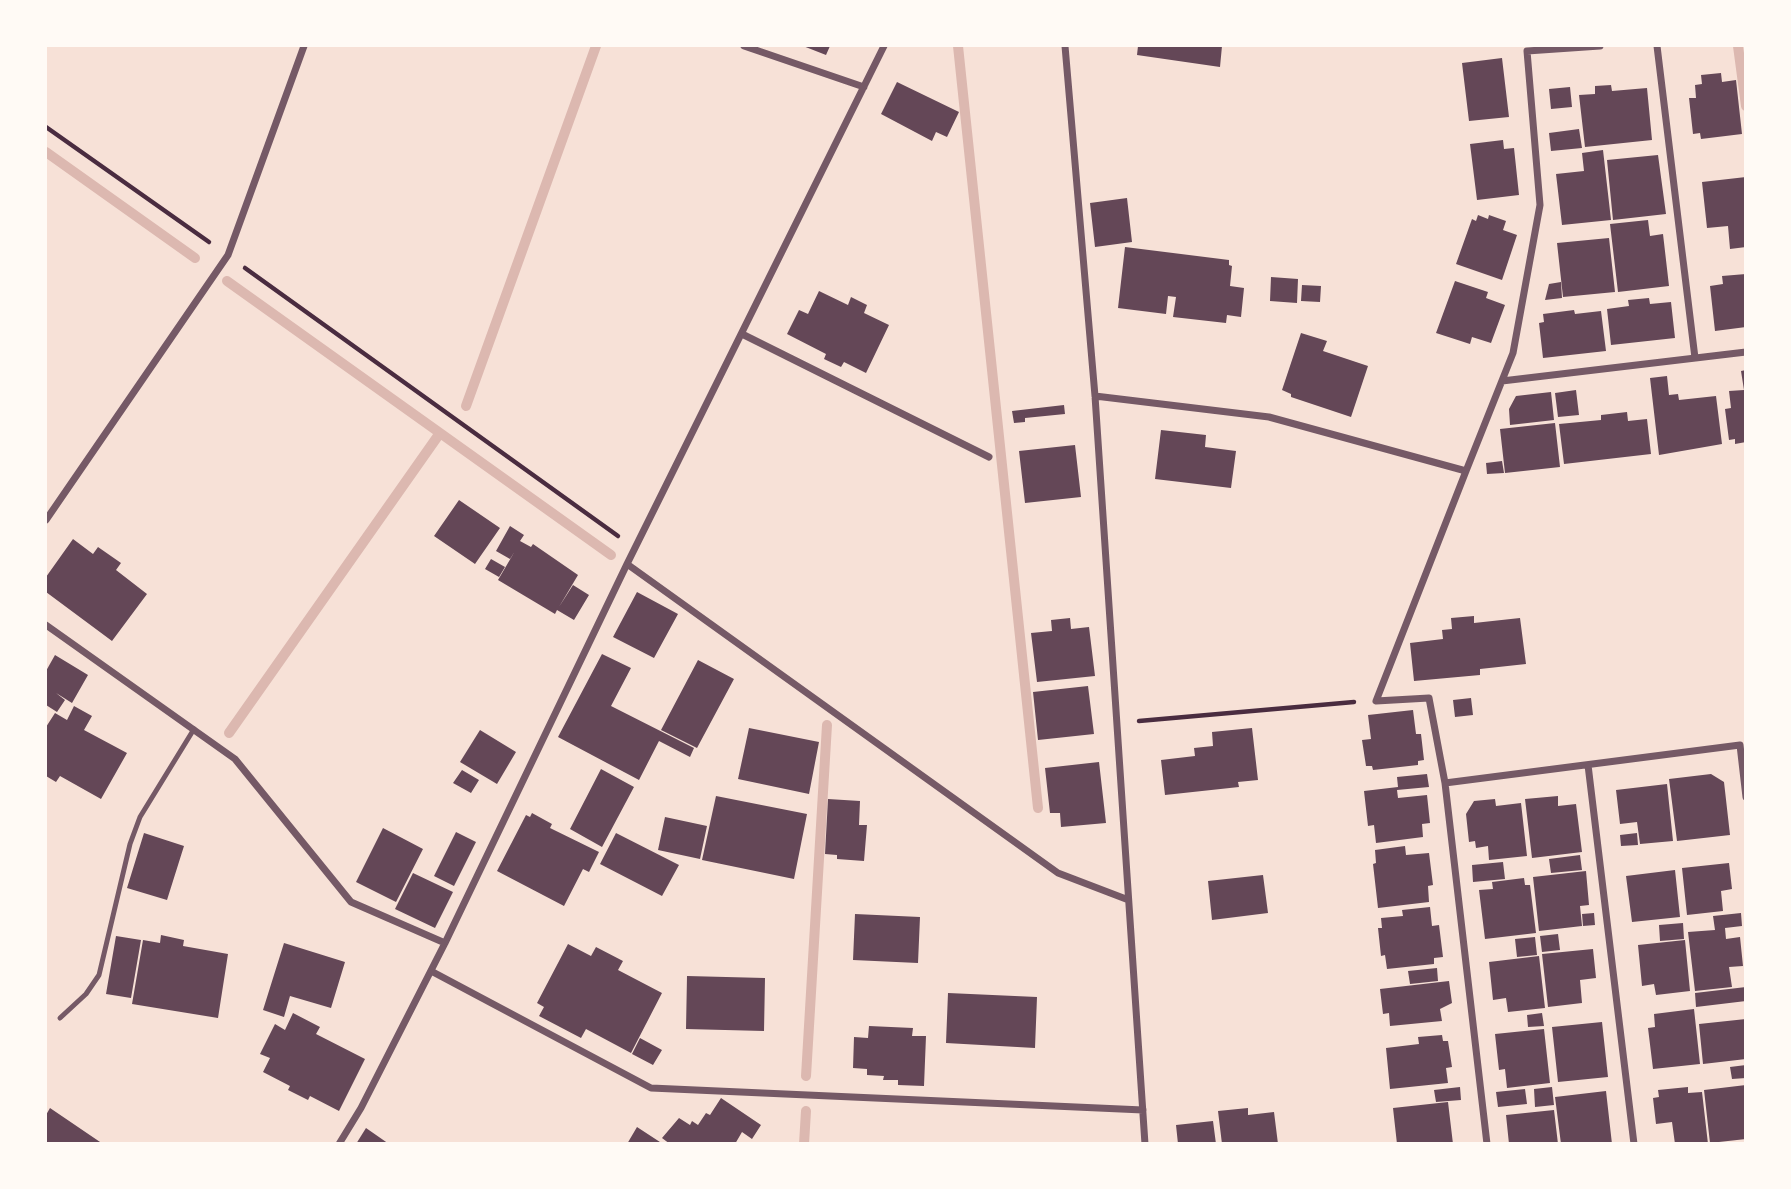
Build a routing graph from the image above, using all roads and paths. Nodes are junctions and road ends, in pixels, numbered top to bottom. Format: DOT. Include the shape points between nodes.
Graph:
graph roads {
  1 [pos="304,46"];
  2 [pos="744,46"];
  3 [pos="884,46"];
  4 [pos="1065,46"];
  5 [pos="1600,46"];
  6 [pos="1657,46"];
  7 [pos="864,87"];
  8 [pos="46,127"];
  9 [pos="228,256"];
  10 [pos="742,334"];
  11 [pos="1745,352"];
  12 [pos="1695,358"];
  13 [pos="1502,381"];
  14 [pos="1095,396"];
  15 [pos="989,457"];
  16 [pos="1466,471"];
  17 [pos="46,520"];
  18 [pos="635,548"];
  19 [pos="627,564"];
  20 [pos="46,625"];
  21 [pos="1376,701"];
  22 [pos="1115,723"];
  23 [pos="194,729"];
  24 [pos="1588,765"];
  25 [pos="1446,783"];
  26 [pos="1745,797"];
  27 [pos="1126,898"];
  28 [pos="445,943"];
  29 [pos="430,971"];
  30 [pos="60,1017"];
  31 [pos="1143,1110"];
  32 [pos="339,1143"];
  33 [pos="1145,1143"];
  34 [pos="1487,1143"];
  35 [pos="1634,1143"];
  1 -- 9 [label="street"];
  2 -- 7 [label="street"];
  3 -- 7 [label="street"];
  4 -- 14 [label="street"];
  5 -- 13 [label="street" via="1527,51 1540,205 1513,353"];
  6 -- 12 [label="street"];
  7 -- 10 [label="street"];
  8 -- 9 [label="path"];
  9 -- 17 [label="street"];
  9 -- 18 [label="path"];
  10 -- 15 [label="street"];
  10 -- 18 [label="street"];
  11 -- 12 [label="street"];
  12 -- 13 [label="street"];
  13 -- 16 [label="street"];
  14 -- 16 [label="street" via="1269,417"];
  14 -- 22 [label="street"];
  16 -- 21 [label="street"];
  18 -- 19 [label="street"];
  19 -- 27 [label="street" via="1058,873"];
  19 -- 28 [label="street"];
  20 -- 23 [label="street"];
  21 -- 22 [label="path"];
  21 -- 25 [label="street" via="1429,698"];
  22 -- 27 [label="street"];
  23 -- 28 [label="street" via="235,760 351,902"];
  23 -- 30 [label="lane" via="140,817 99,975"];
  24 -- 25 [label="street"];
  24 -- 26 [label="street" via="1740,745"];
  24 -- 35 [label="street"];
  25 -- 34 [label="street"];
  27 -- 31 [label="street"];
  28 -- 29 [label="street"];
  29 -- 31 [label="street" via="651,1088"];
  29 -- 32 [label="street"];
  31 -- 33 [label="street"];
}
